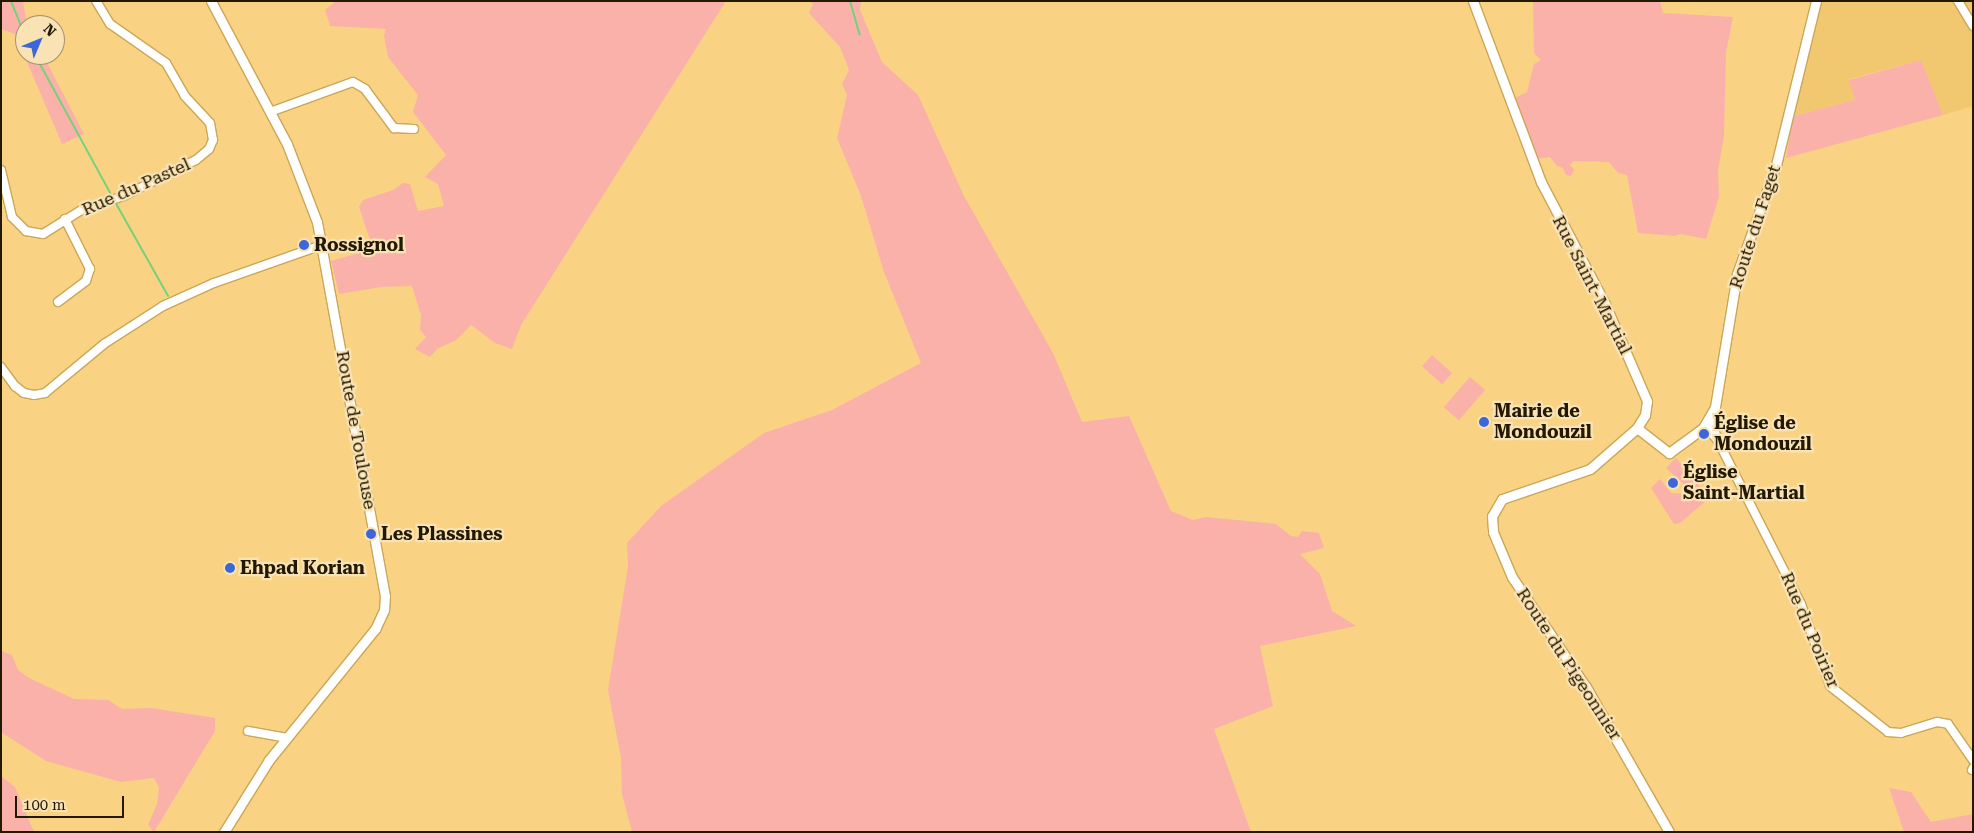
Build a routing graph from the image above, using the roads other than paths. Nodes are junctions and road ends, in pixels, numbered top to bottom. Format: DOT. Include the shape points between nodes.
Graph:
graph roads {
  1 [pos="96,1"];
  2 [pos="211,1"];
  3 [pos="1473,1"];
  4 [pos="1816,1"];
  5 [pos="1958,1"];
  6 [pos="1973,26"];
  7 [pos="270,112"];
  8 [pos="414,129"];
  9 [pos="1,170"];
  10 [pos="66,219"];
  11 [pos="322,245"];
  12 [pos="58,302"];
  13 [pos="1,367"];
  14 [pos="1707,422"];
  15 [pos="1637,428"];
  16 [pos="1507,495"];
  17 [pos="248,731"];
  18 [pos="286,738"];
  19 [pos="1973,760"];
  20 [pos="224,832"];
  21 [pos="1669,832"];
  1 -- 10 [label="street, Rue du Pastel" via="110,24 158,54 166,63 185,96 210,123 212,132 209,149 196,160 118,199"];
  2 -- 7 [label="street, Route de Toulouse"];
  3 -- 15 [label="street, Rue Saint-Martial" via="1541,182 1605,304 1646,396 1646,411"];
  4 -- 14 [label="street, Route du Faget" via="1776,165 1737,274 1719,392"];
  5 -- 6 [label="street"];
  7 -- 8 [label="street" via="354,82 365,89 394,128"];
  7 -- 11 [label="street, Route de Toulouse" via="301,175"];
  9 -- 10 [label="street, Rue du Pastel" via="12,217 18,225 42,234"];
  10 -- 12 [label="street" via="90,269 86,281"];
  11 -- 13 [label="street" via="169,303 104,344 45,393 34,395 24,392 15,386"];
  11 -- 18 [label="street, Route de Toulouse" via="385,596 384,610 375,630"];
  14 -- 15 [label="street" via="1669,453"];
  14 -- 19 [label="street, Rue du Poirier" via="1802,604 1830,686 1888,732 1901,733 1936,722 1948,724"];
  15 -- 16 [label="street, Rue Saint-Martial" via="1590,469"];
  16 -- 21 [label="street, Route du Pigeonnier" via="1498,504 1492,522 1506,566 1586,687"];
  17 -- 18 [label="street"];
  18 -- 20 [label="street, Route de Toulouse"];
}
